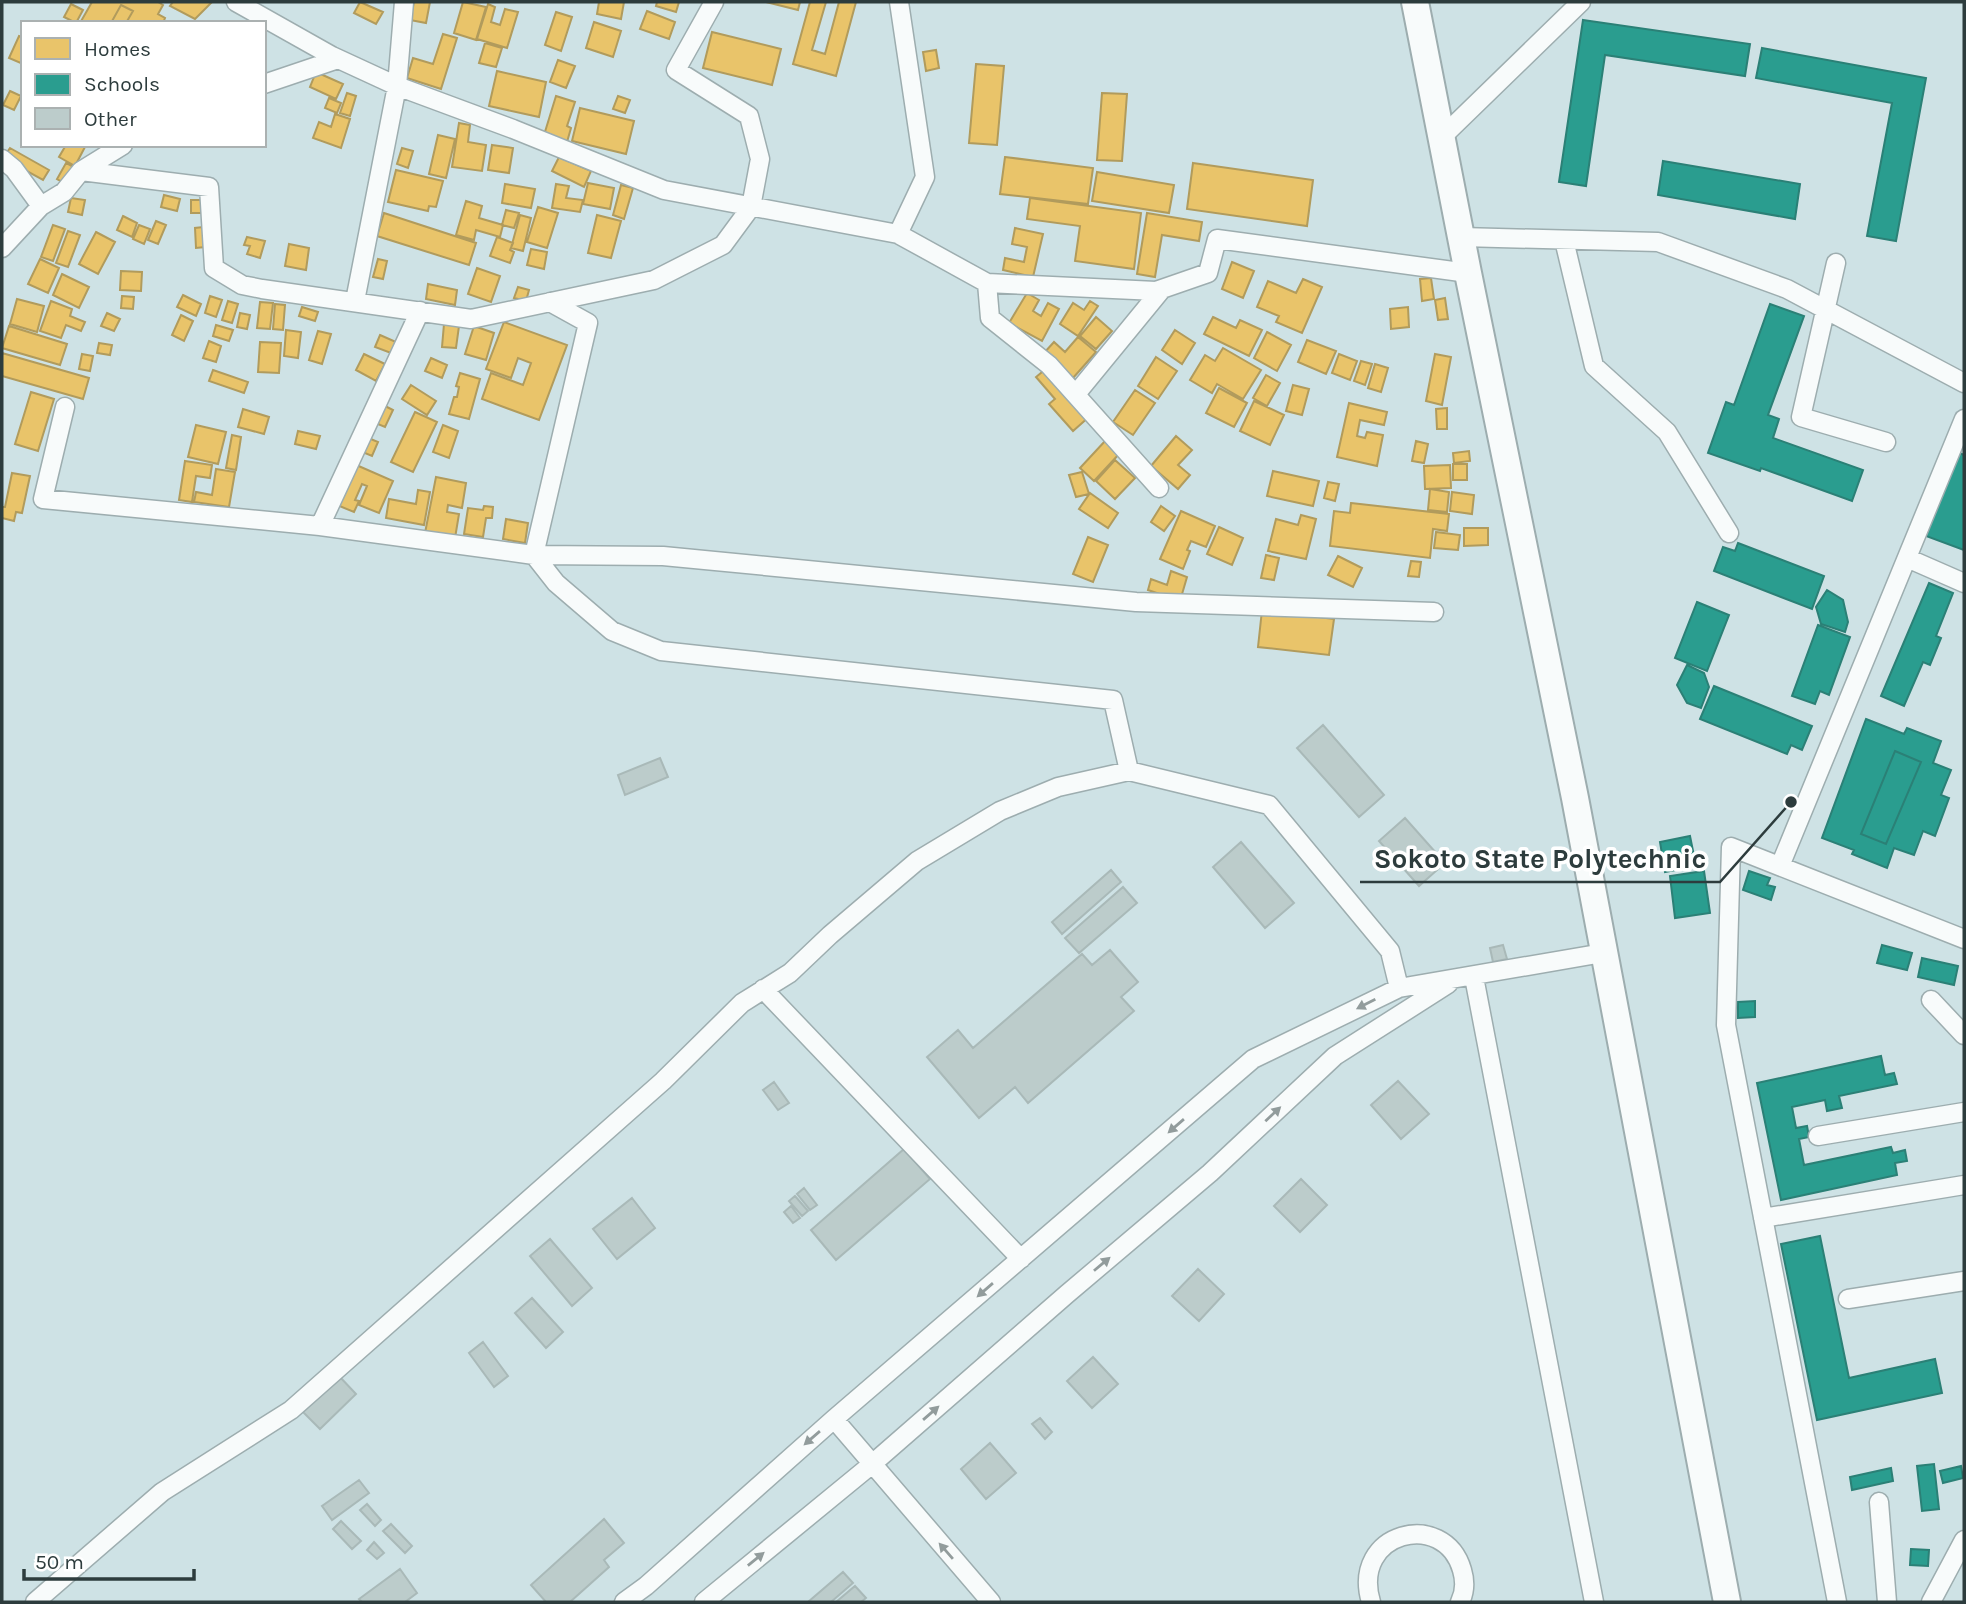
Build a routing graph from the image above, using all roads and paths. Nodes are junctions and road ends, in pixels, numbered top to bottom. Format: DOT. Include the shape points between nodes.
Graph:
graph roads {
  1 [pos="404,2"];
  2 [pos="714,2"];
  3 [pos="899,2"];
  4 [pos="1415,2"];
  5 [pos="1580,2"];
  6 [pos="245,4"];
  7 [pos="239,21"];
  8 [pos="338,59"];
  9 [pos="266,82"];
  10 [pos="397,86"];
  11 [pos="1441,138"];
  12 [pos="120,147"];
  13 [pos="2,159"];
  14 [pos="81,171"];
  15 [pos="41,206"];
  16 [pos="751,207"];
  17 [pos="898,234"];
  18 [pos="1461,237"];
  19 [pos="1564,240"];
  20 [pos="2,248"];
  21 [pos="1836,263"];
  22 [pos="1468,273"];
  23 [pos="987,284"];
  24 [pos="1162,289"];
  25 [pos="355,301"];
  26 [pos="550,302"];
  27 [pos="1825,309"];
  28 [pos="420,311"];
  29 [pos="1964,383"];
  30 [pos="1076,394"];
  31 [pos="65,407"];
  32 [pos="1964,419"];
  33 [pos="1886,442"];
  34 [pos="1159,488"];
  35 [pos="320,526"];
  36 [pos="1729,533"];
  37 [pos="534,555"];
  38 [pos="1907,558"];
  39 [pos="1964,583"];
  40 [pos="1434,612"];
  41 [pos="1129,771"];
  42 [pos="1780,866"];
  43 [pos="1964,939"];
  44 [pos="1604,953"];
  45 [pos="1475,977"];
  46 [pos="1454,980"];
  47 [pos="1399,988"];
  48 [pos="763,989"];
  49 [pos="1931,1000"];
  50 [pos="1964,1035"];
  51 [pos="1964,1112"];
  52 [pos="1818,1136"];
  53 [pos="1964,1185"];
  54 [pos="1763,1218"];
  55 [pos="1021,1259"];
  56 [pos="1964,1281"];
  57 [pos="1848,1299"];
  58 [pos="834,1419"];
  59 [pos="871,1465"];
  60 [pos="1879,1502"];
  61 [pos="1713,1538"];
  62 [pos="1964,1541"];
  63 [pos="36,1602"];
  64 [pos="624,1602"];
  65 [pos="704,1602"];
  66 [pos="991,1602"];
  67 [pos="1371,1602"];
  68 [pos="1460,1602"];
  69 [pos="1594,1602"];
  70 [pos="1718,1602"];
  71 [pos="1727,1602"];
  72 [pos="1837,1602"];
  73 [pos="1887,1602"];
  74 [pos="1931,1602"];
  1 -- 10 [label="street"];
  2 -- 16 [label="street" via="676,69 749,116 760,159"];
  3 -- 17 [label="street" via="925,177"];
  4 -- 11 [label="street"];
  5 -- 11 [label="street"];
  6 -- 7 [label="street"];
  6 -- 8 [label="street"];
  8 -- 9 [label="street"];
  8 -- 10 [label="street"];
  10 -- 16 [label="street" via="664,190"];
  10 -- 25 [label="street"];
  11 -- 18 [label="street"];
  12 -- 14 [label="street"];
  13 -- 15 [label="street"];
  14 -- 15 [label="street" via="64,192"];
  14 -- 25 [label="street" via="209,187 214,268 242,285"];
  15 -- 20 [label="street"];
  16 -- 17 [label="street"];
  16 -- 26 [label="street" via="723,245 654,280"];
  17 -- 23 [label="street"];
  18 -- 19 [label="street"];
  18 -- 22 [label="street"];
  19 -- 27 [label="street" via="1658,242 1787,289"];
  19 -- 36 [label="street" via="1594,366 1667,432"];
  21 -- 27 [label="street"];
  22 -- 24 [label="street" via="1217,239 1208,273"];
  22 -- 44 [label="street"];
  23 -- 24 [label="street"];
  23 -- 30 [label="street" via="990,318 1049,365"];
  24 -- 30 [label="street"];
  25 -- 28 [label="street"];
  26 -- 28 [label="street" via="471,319"];
  26 -- 37 [label="street" via="588,323"];
  27 -- 29 [label="street"];
  27 -- 33 [label="street" via="1801,417"];
  28 -- 35 [label="street"];
  30 -- 34 [label="street"];
  31 -- 35 [label="street" via="43,499"];
  32 -- 38 [label="street"];
  35 -- 37 [label="street"];
  37 -- 40 [label="street" via="663,556 1136,602"];
  37 -- 41 [label="street" via="556,583 612,631 661,651 1113,700"];
  38 -- 39 [label="street"];
  38 -- 42 [label="street"];
  41 -- 47 [label="street" via="1269,805 1390,951"];
  41 -- 48 [label="street" via="1058,787 1000,811 917,861 790,973"];
  42 -- 43 [label="street"];
  42 -- 54 [label="street" via="1731,847 1727,1025"];
  44 -- 45 [label="street"];
  44 -- 61 [label="street"];
  45 -- 46 [label="street"];
  45 -- 69 [label="street"];
  46 -- 47 [label="street"];
  59 -- 46 [label="street, one-way" via="1210,1173 1335,1056"];
  47 -- 55 [label="street, one-way" via="1253,1059"];
  48 -- 55 [label="street"];
  48 -- 63 [label="street" via="742,1003 663,1081 291,1410 162,1492"];
  49 -- 50 [label="street"];
  51 -- 52 [label="street"];
  53 -- 54 [label="street"];
  54 -- 72 [label="street"];
  55 -- 58 [label="street, one-way"];
  56 -- 57 [label="street"];
  58 -- 59 [label="street"];
  58 -- 64 [label="street, one-way"];
  65 -- 59 [label="street, one-way"];
  66 -- 59 [label="street, one-way"];
  60 -- 73 [label="street"];
  61 -- 70 [label="street"];
  61 -- 71 [label="street"];
  62 -- 74 [label="street"];
  67 -- 68 [label="street" via="1366,1588 1368,1569 1378,1551 1393,1539 1411,1534 1431,1536 1460,1560 1465,1579"];
}
